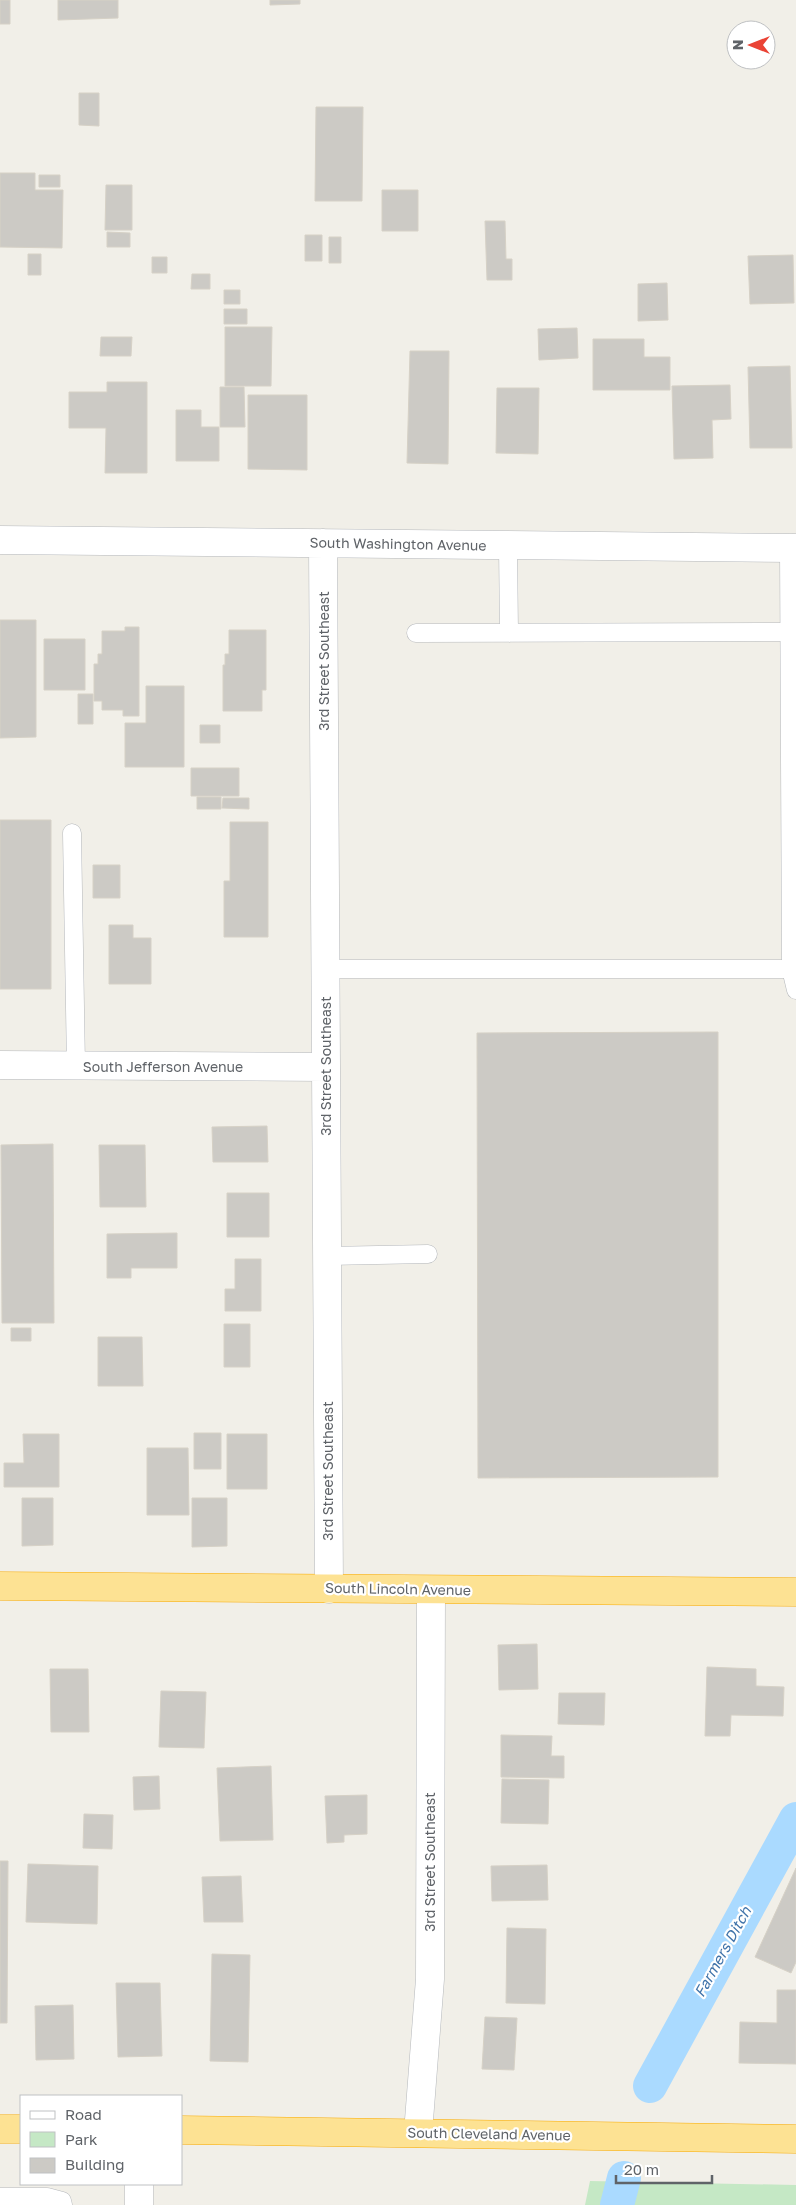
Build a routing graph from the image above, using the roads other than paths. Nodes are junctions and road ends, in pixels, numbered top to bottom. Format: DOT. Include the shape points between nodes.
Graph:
graph roads {
  1 [pos="0,540"];
  2 [pos="323,543"];
  3 [pos="508,546"];
  4 [pos="792,548"];
  5 [pos="788,632"];
  6 [pos="416,633"];
  7 [pos="509,633"];
  8 [pos="72,833"];
  9 [pos="791,968"];
  10 [pos="326,969"];
  11 [pos="796,990"];
  12 [pos="0,1066"];
  13 [pos="76,1066"];
  14 [pos="326,1068"];
  15 [pos="428,1254"];
  16 [pos="327,1256"];
  17 [pos="0,1586"];
  18 [pos="329,1589"];
  19 [pos="431,1590"];
  20 [pos="796,1592"];
  21 [pos="0,2128"];
  22 [pos="20,2129"];
  23 [pos="182,2130"];
  24 [pos="418,2133"];
  25 [pos="796,2139"];
  26 [pos="139,2185"];
  27 [pos="0,2197"];
  28 [pos="64,2205"];
  29 [pos="139,2205"];
  1 -- 2 [label="street, South Washington Avenue"];
  2 -- 3 [label="street, South Washington Avenue"];
  2 -- 10 [label="street, 3rd Street Southeast"];
  3 -- 4 [label="street, South Washington Avenue"];
  3 -- 7 [label="lane"];
  4 -- 5 [label="lane"];
  5 -- 7 [label="lane"];
  5 -- 9 [label="lane"];
  6 -- 7 [label="lane"];
  8 -- 13 [label="lane"];
  9 -- 10 [label="lane"];
  9 -- 11 [label="lane"];
  10 -- 14 [label="street, 3rd Street Southeast"];
  12 -- 13 [label="street, South Jefferson Avenue"];
  13 -- 14 [label="street, South Jefferson Avenue"];
  14 -- 16 [label="street, 3rd Street Southeast"];
  15 -- 16 [label="lane"];
  16 -- 18 [label="street, 3rd Street Southeast"];
  17 -- 18 [label="highway, South Lincoln Avenue"];
  18 -- 19 [label="highway, South Lincoln Avenue"];
  19 -- 20 [label="highway, South Lincoln Avenue"];
  19 -- 24 [label="street, 3rd Street Southeast" via="430,1979"];
  21 -- 22 [label="highway"];
  23 -- 24 [label="highway, South Cleveland Avenue"];
  24 -- 25 [label="highway, South Cleveland Avenue"];
  26 -- 29 [label="street"];
  27 -- 28 [label="lane" via="47,2197 62,2200"];
}
